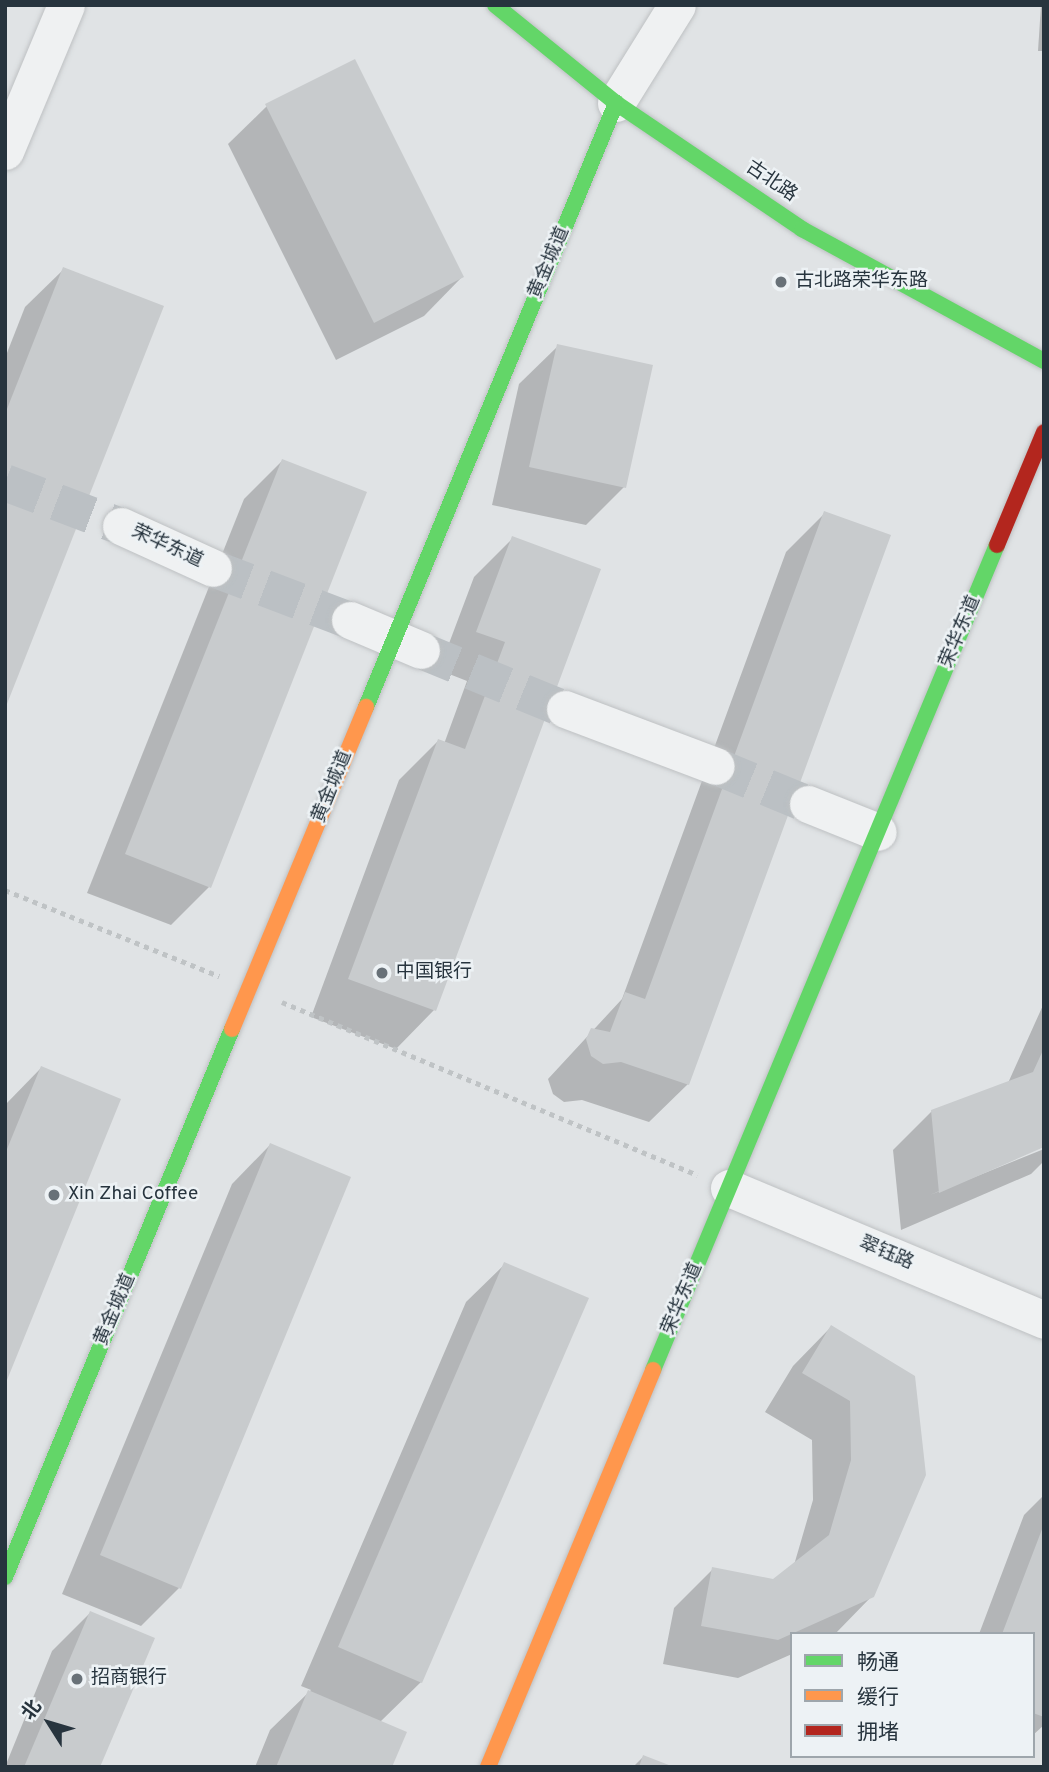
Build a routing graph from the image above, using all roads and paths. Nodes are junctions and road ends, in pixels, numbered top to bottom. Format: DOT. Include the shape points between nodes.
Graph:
graph roads {
  1 [pos="66,5"];
  2 [pos="495,5"];
  3 [pos="677,5"];
  4 [pos="616,103"];
  5 [pos="5,151"];
  6 [pos="1044,361"];
  7 [pos="1044,432"];
  8 [pos="121,526"];
  9 [pos="213,569"];
  10 [pos="350,620"];
  11 [pos="408,644"];
  12 [pos="565,709"];
  13 [pos="716,766"];
  14 [pos="808,804"];
  15 [pos="878,831"];
  16 [pos="5,890"];
  17 [pos="249,988"];
  18 [pos="729,1188"];
  19 [pos="1044,1320"];
  20 [pos="5,1577"];
  21 [pos="488,1767"];
  1 -- 5 [label="street"];
  2 -- 4 [label="street, 古北路"];
  3 -- 4 [label="street, 黄金城道"];
  4 -- 6 [label="street, 古北路" via="802,229"];
  4 -- 11 [label="street, 黄金城道"];
  7 -- 15 [label="street, 荣华东道"];
  8 -- 9 [label="street, 荣华东道"];
  10 -- 11 [label="street"];
  11 -- 17 [label="street, 黄金城道"];
  12 -- 13 [label="street"];
  14 -- 15 [label="street"];
  15 -- 18 [label="street, 荣华东道"];
  16 -- 17 [label="path"];
  17 -- 18 [label="path"];
  17 -- 20 [label="street, 黄金城道"];
  18 -- 19 [label="street, 翠钰路"];
  18 -- 21 [label="street, 荣华东道"];
}
